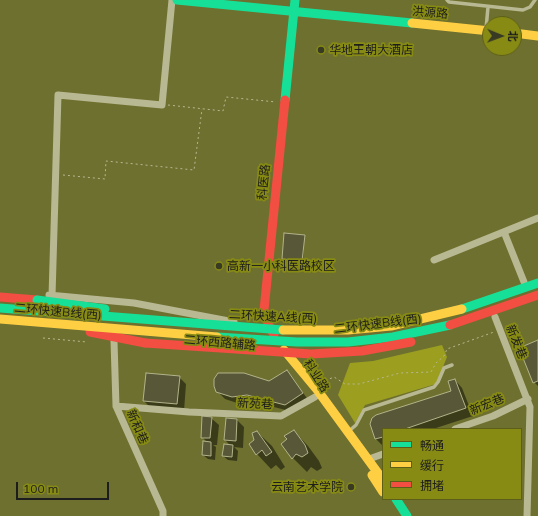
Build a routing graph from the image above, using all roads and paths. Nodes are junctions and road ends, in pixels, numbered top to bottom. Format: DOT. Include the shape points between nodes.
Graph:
graph roads {
  1 [pos="172,0"];
  2 [pos="177,0"];
  3 [pos="295,0"];
  4 [pos="447,0"];
  5 [pos="535,0"];
  6 [pos="488,6"];
  7 [pos="293,12"];
  8 [pos="488,16"];
  9 [pos="482,29"];
  10 [pos="522,34"];
  11 [pos="538,36"];
  12 [pos="285,103"];
  13 [pos="162,105"];
  14 [pos="202,109"];
  15 [pos="54,175"];
  16 [pos="538,218"];
  17 [pos="504,232"];
  18 [pos="434,260"];
  19 [pos="524,282"];
  20 [pos="538,283"];
  21 [pos="0,291"];
  22 [pos="538,295"];
  23 [pos="52,296"];
  24 [pos="0,297"];
  25 [pos="0,308"];
  26 [pos="480,316"];
  27 [pos="495,317"];
  28 [pos="0,319"];
  29 [pos="235,322"];
  30 [pos="182,323"];
  31 [pos="500,330"];
  32 [pos="90,337"];
  33 [pos="43,338"];
  34 [pos="114,341"];
  35 [pos="349,347"];
  36 [pos="291,359"];
  37 [pos="452,365"];
  38 [pos="324,387"];
  39 [pos="315,397"];
  40 [pos="528,399"];
  41 [pos="116,406"];
  42 [pos="458,428"];
  43 [pos="348,431"];
  44 [pos="382,454"];
  45 [pos="369,459"];
  46 [pos="382,478"];
  47 [pos="524,487"];
  48 [pos="382,491"];
  49 [pos="389,500"];
  50 [pos="397,500"];
  51 [pos="163,516"];
  52 [pos="399,516"];
  53 [pos="407,516"];
  54 [pos="527,516"];
  1 -- 13 [label="street"];
  2 -- 7 [label="main road, 洪源路"];
  3 -- 7 [label="main road, 科医路"];
  4 -- 6 [label="lane"];
  5 -- 6 [label="lane" via="530,7 523,10"];
  6 -- 8 [label="lane"];
  7 -- 9 [label="main road, 洪源路"];
  7 -- 12 [label="main road, 科医路"];
  10 -- 11 [label="main road"];
  12 -- 14 [label="path" via="226,97 223,111"];
  12 -- 36 [label="main road, 科医路" via="264,310 268,324"];
  13 -- 14 [label="path"];
  13 -- 15 [label="street" via="58,96"];
  14 -- 15 [label="path" via="194,170 106,160 105,178"];
  15 -- 23 [label="street"];
  16 -- 17 [label="street"];
  17 -- 18 [label="street"];
  17 -- 19 [label="street"];
  20 -- 30 [label="main road, 二环快速A线(西), bridge" via="455,312 381,327 297,331"];
  21 -- 23 [label="street, 二环西路辅路"];
  22 -- 26 [label="main road, 二环快速B线(西), bridge"];
  23 -- 29 [label="street, 二环西路辅路" via="139,304"];
  24 -- 30 [label="main road, bridge" via="70,303"];
  25 -- 30 [label="main road, 二环快速A线(西), bridge"];
  26 -- 28 [label="main road, 二环快速B线(西), bridge" via="409,334 324,342 233,339"];
  26 -- 32 [label="main road, bridge" via="412,341 349,353 274,353"];
  27 -- 31 [label="street, 新发巷"];
  31 -- 38 [label="path" via="447,349 431,372 400,373 359,384 345,384 334,377 327,380"];
  31 -- 40 [label="street, 新发巷"];
  32 -- 33 [label="path"];
  32 -- 34 [label="street, 二环西路辅路"];
  34 -- 36 [label="street, 二环西路辅路" via="145,348"];
  34 -- 41 [label="street, 新和巷"];
  35 -- 36 [label="street, 二环西路辅路" via="316,357"];
  36 -- 39 [label="main road, 科业路" via="299,376"];
  36 -- 43 [label="main road, 科业路" via="304,372"];
  37 -- 43 [label="lane" via="444,368 434,387 364,410 356,425"];
  39 -- 41 [label="street, 新苑巷" via="281,416"];
  39 -- 48 [label="main road, 科业路"];
  40 -- 42 [label="street, 新宏巷"];
  40 -- 47 [label="street, 新发巷" via="530,407"];
  41 -- 51 [label="street, 新和巷"];
  43 -- 45 [label="main road, 科业路"];
  44 -- 45 [label="street"];
  45 -- 46 [label="main road, 科业路"];
  47 -- 54 [label="street, 新发巷"];
  49 -- 52 [label="main road"];
  50 -- 53 [label="main road"];
}
